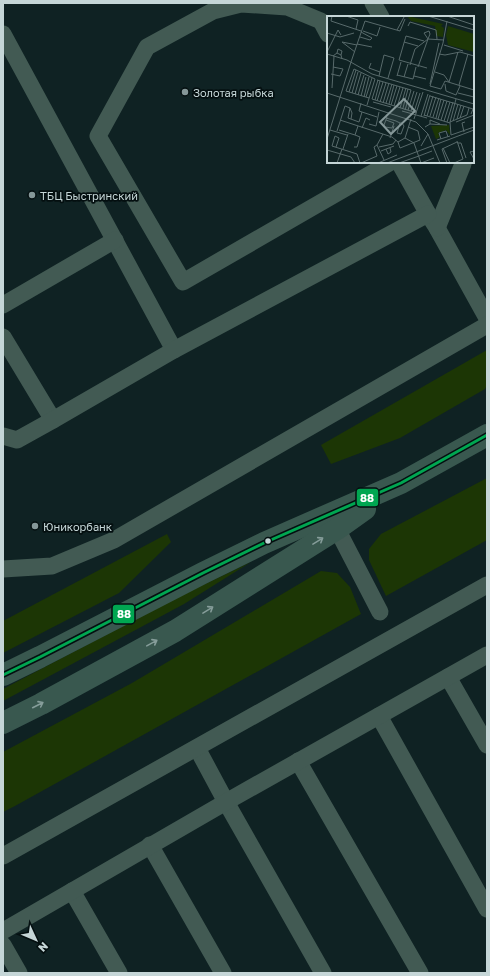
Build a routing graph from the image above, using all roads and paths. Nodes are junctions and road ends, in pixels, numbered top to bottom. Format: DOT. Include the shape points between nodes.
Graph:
graph roads {
  1 [pos="373,3"];
  2 [pos="380,16"];
  3 [pos="327,32"];
  4 [pos="3,34"];
  5 [pos="389,163"];
  6 [pos="400,163"];
  7 [pos="462,163"];
  8 [pos="428,214"];
  9 [pos="438,228"];
  10 [pos="115,240"];
  11 [pos="3,305"];
  12 [pos="487,318"];
  13 [pos="487,325"];
  14 [pos="3,337"];
  15 [pos="174,350"];
  16 [pos="53,420"];
  17 [pos="487,435"];
  18 [pos="3,436"];
  19 [pos="401,483"];
  20 [pos="337,529"];
  21 [pos="3,569"];
  22 [pos="487,585"];
  23 [pos="380,612"];
  24 [pos="487,655"];
  25 [pos="3,675"];
  26 [pos="448,677"];
  27 [pos="379,716"];
  28 [pos="3,723"];
  29 [pos="487,745"];
  30 [pos="197,748"];
  31 [pos="298,761"];
  32 [pos="226,802"];
  33 [pos="150,845"];
  34 [pos="3,856"];
  35 [pos="72,891"];
  36 [pos="487,909"];
  37 [pos="3,931"];
  38 [pos="3,945"];
  39 [pos="19,973"];
  40 [pos="119,973"];
  41 [pos="223,973"];
  42 [pos="323,973"];
  43 [pos="420,973"];
  1 -- 2 [label="lane"];
  3 -- 5 [label="lane" via="321,21 287,7 241,4 213,11 147,47 98,136 183,282"];
  4 -- 10 [label="lane"];
  6 -- 8 [label="lane"];
  7 -- 9 [label="lane"];
  8 -- 9 [label="lane"];
  8 -- 15 [label="lane"];
  9 -- 12 [label="lane"];
  10 -- 11 [label="lane"];
  10 -- 15 [label="lane"];
  13 -- 21 [label="lane" via="114,540 52,566"];
  14 -- 16 [label="lane"];
  15 -- 16 [label="lane"];
  16 -- 18 [label="lane" via="17,440"];
  17 -- 19 [label="main road"];
  19 -- 20 [label="main road"];
  19 -- 25 [label="main road" via="264,543"];
  20 -- 23 [label="lane"];
  28 -- 20 [label="main road, one-way" via="174,631"];
  22 -- 30 [label="lane"];
  24 -- 26 [label="lane"];
  26 -- 27 [label="lane"];
  26 -- 29 [label="lane"];
  27 -- 31 [label="lane"];
  27 -- 36 [label="lane"];
  30 -- 32 [label="lane"];
  30 -- 34 [label="lane"];
  31 -- 32 [label="lane"];
  31 -- 43 [label="lane"];
  32 -- 33 [label="lane"];
  32 -- 42 [label="lane"];
  33 -- 35 [label="lane"];
  33 -- 41 [label="lane"];
  35 -- 37 [label="lane"];
  35 -- 40 [label="lane"];
  38 -- 39 [label="lane"];
}
